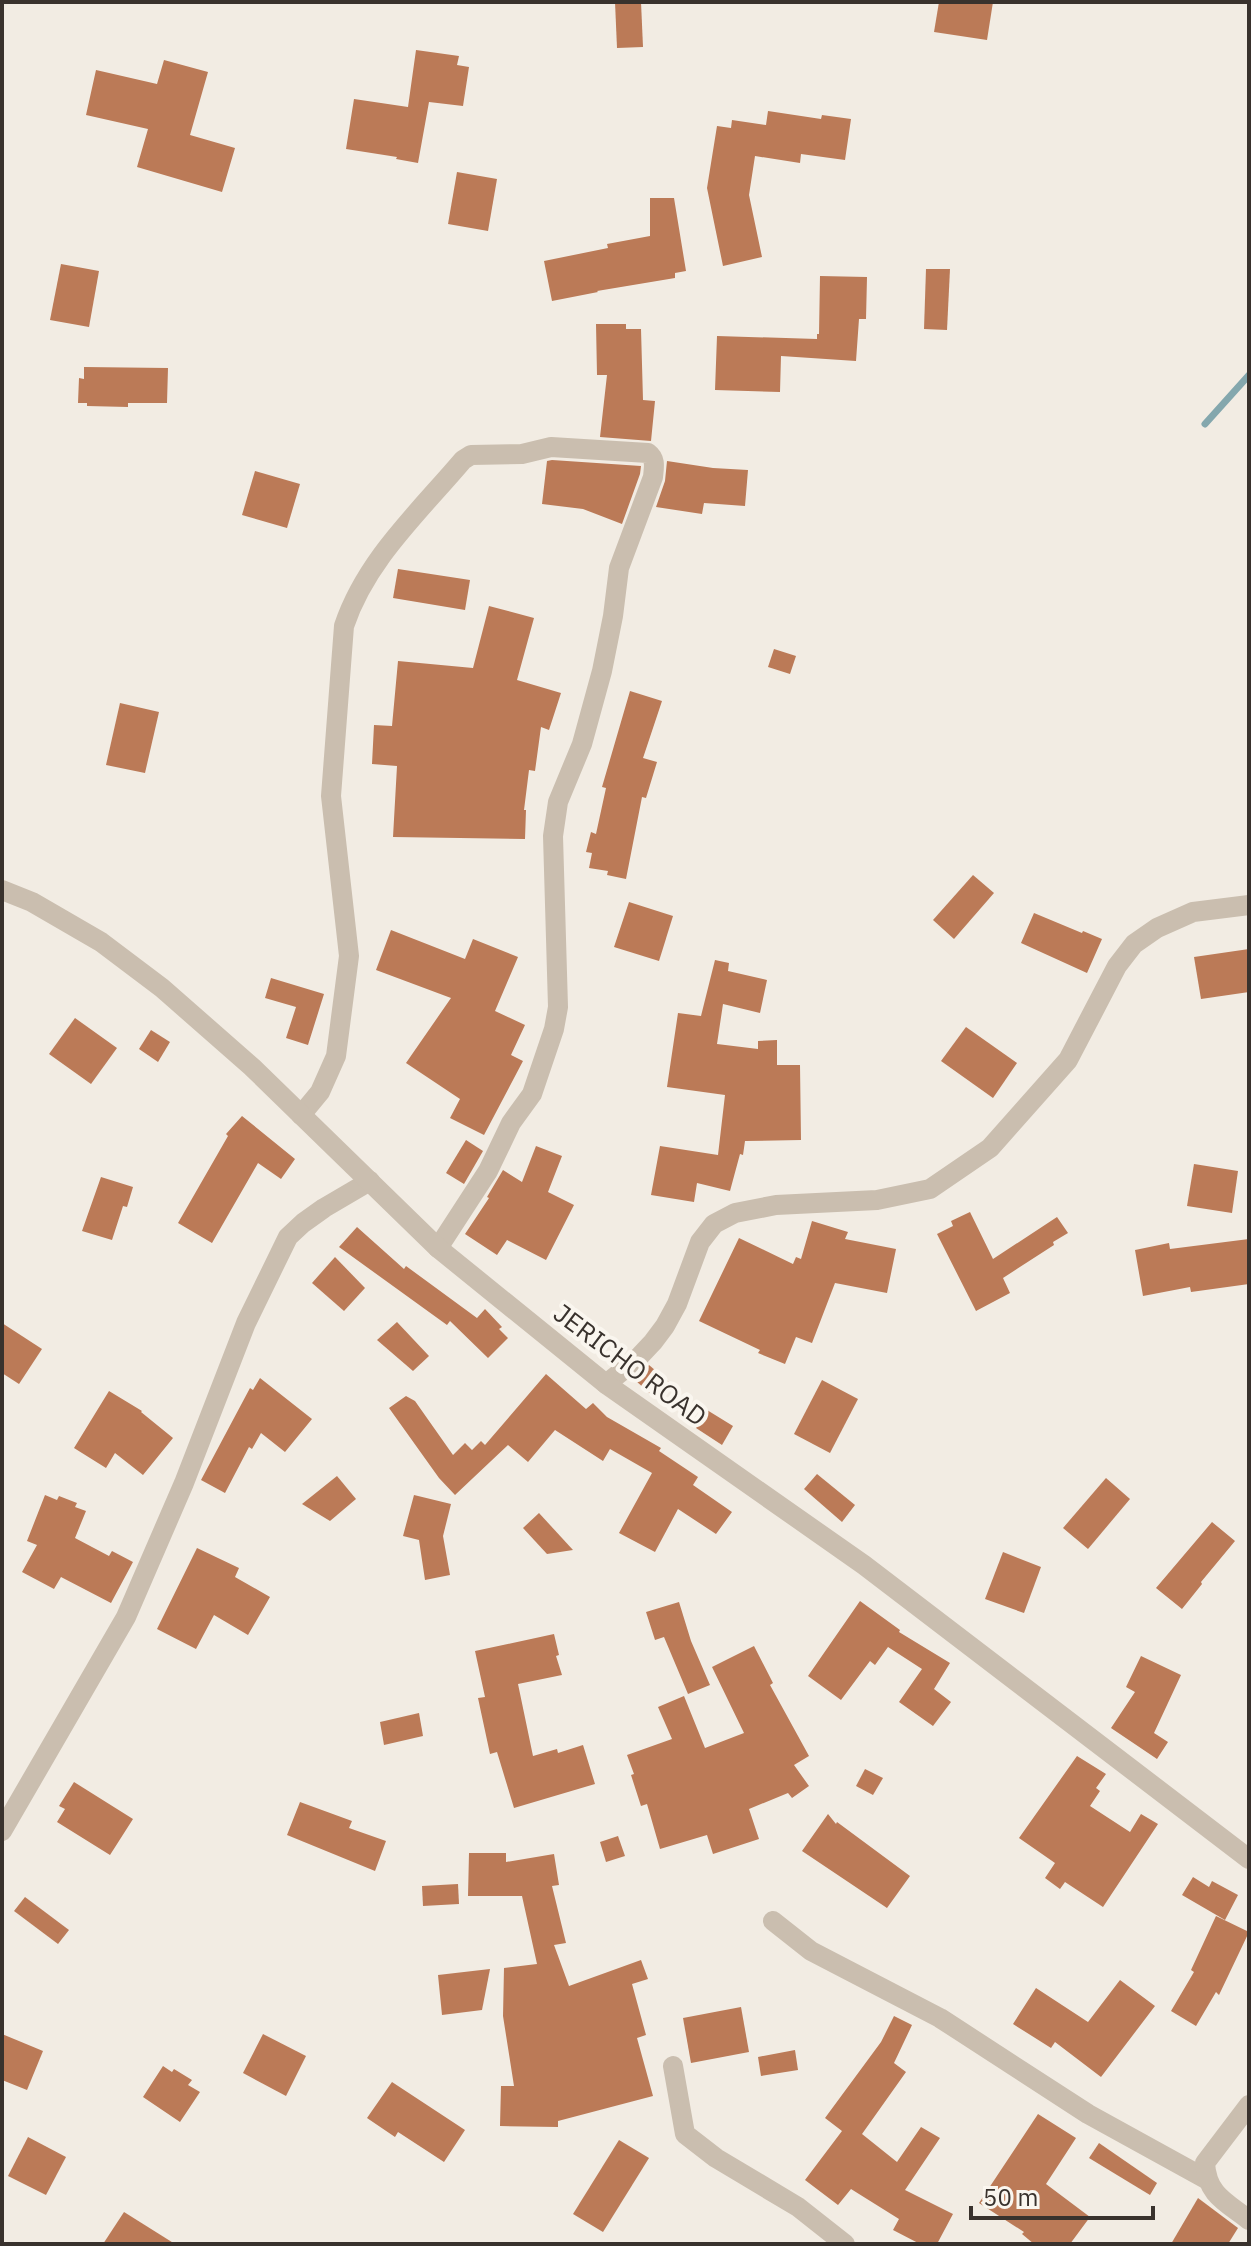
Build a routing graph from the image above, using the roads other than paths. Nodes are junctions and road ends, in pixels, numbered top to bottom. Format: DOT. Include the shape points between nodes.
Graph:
graph roads {
  1 [pos="2,890"];
  2 [pos="1249,905"];
  3 [pos="301,1115"];
  4 [pos="370,1181"];
  5 [pos="438,1248"];
  6 [pos="606,1384"];
  7 [pos="2,1831"];
  8 [pos="1249,1859"];
  9 [pos="773,1921"];
  10 [pos="673,2066"];
  11 [pos="1249,2105"];
  12 [pos="1206,2179"];
  13 [pos="1249,2220"];
  14 [pos="845,2244"];
  1 -- 3 [label="street, JERICHO ROAD" via="101,942 162,988"];
  2 -- 6 [label="street" via="1193,912 1134,944 1068,1060 990,1148 930,1189 877,1200 776,1205 735,1213 714,1224 700,1242 665,1326"];
  3 -- 4 [label="street, JERICHO ROAD"];
  3 -- 5 [label="street" via="320,1092 336,1056 343,1017 349,956 331,796 344,626 352,602 403,527 471,455 522,454 551,447 648,453 653,456 653,477 619,568 602,671 582,744 558,802 553,836 558,1007 554,1029 532,1094"];
  4 -- 5 [label="street, JERICHO ROAD"];
  4 -- 7 [label="street" via="288,1237 246,1323 126,1617"];
  5 -- 6 [label="street, JERICHO ROAD"];
  6 -- 8 [label="street, JERICHO ROAD" via="864,1565"];
  9 -- 12 [label="street" via="811,1951 940,2018 1088,2114"];
  10 -- 14 [label="street" via="685,2134"];
  11 -- 12 [label="street" via="1205,2163"];
  12 -- 13 [label="street" via="1214,2193"];
}
